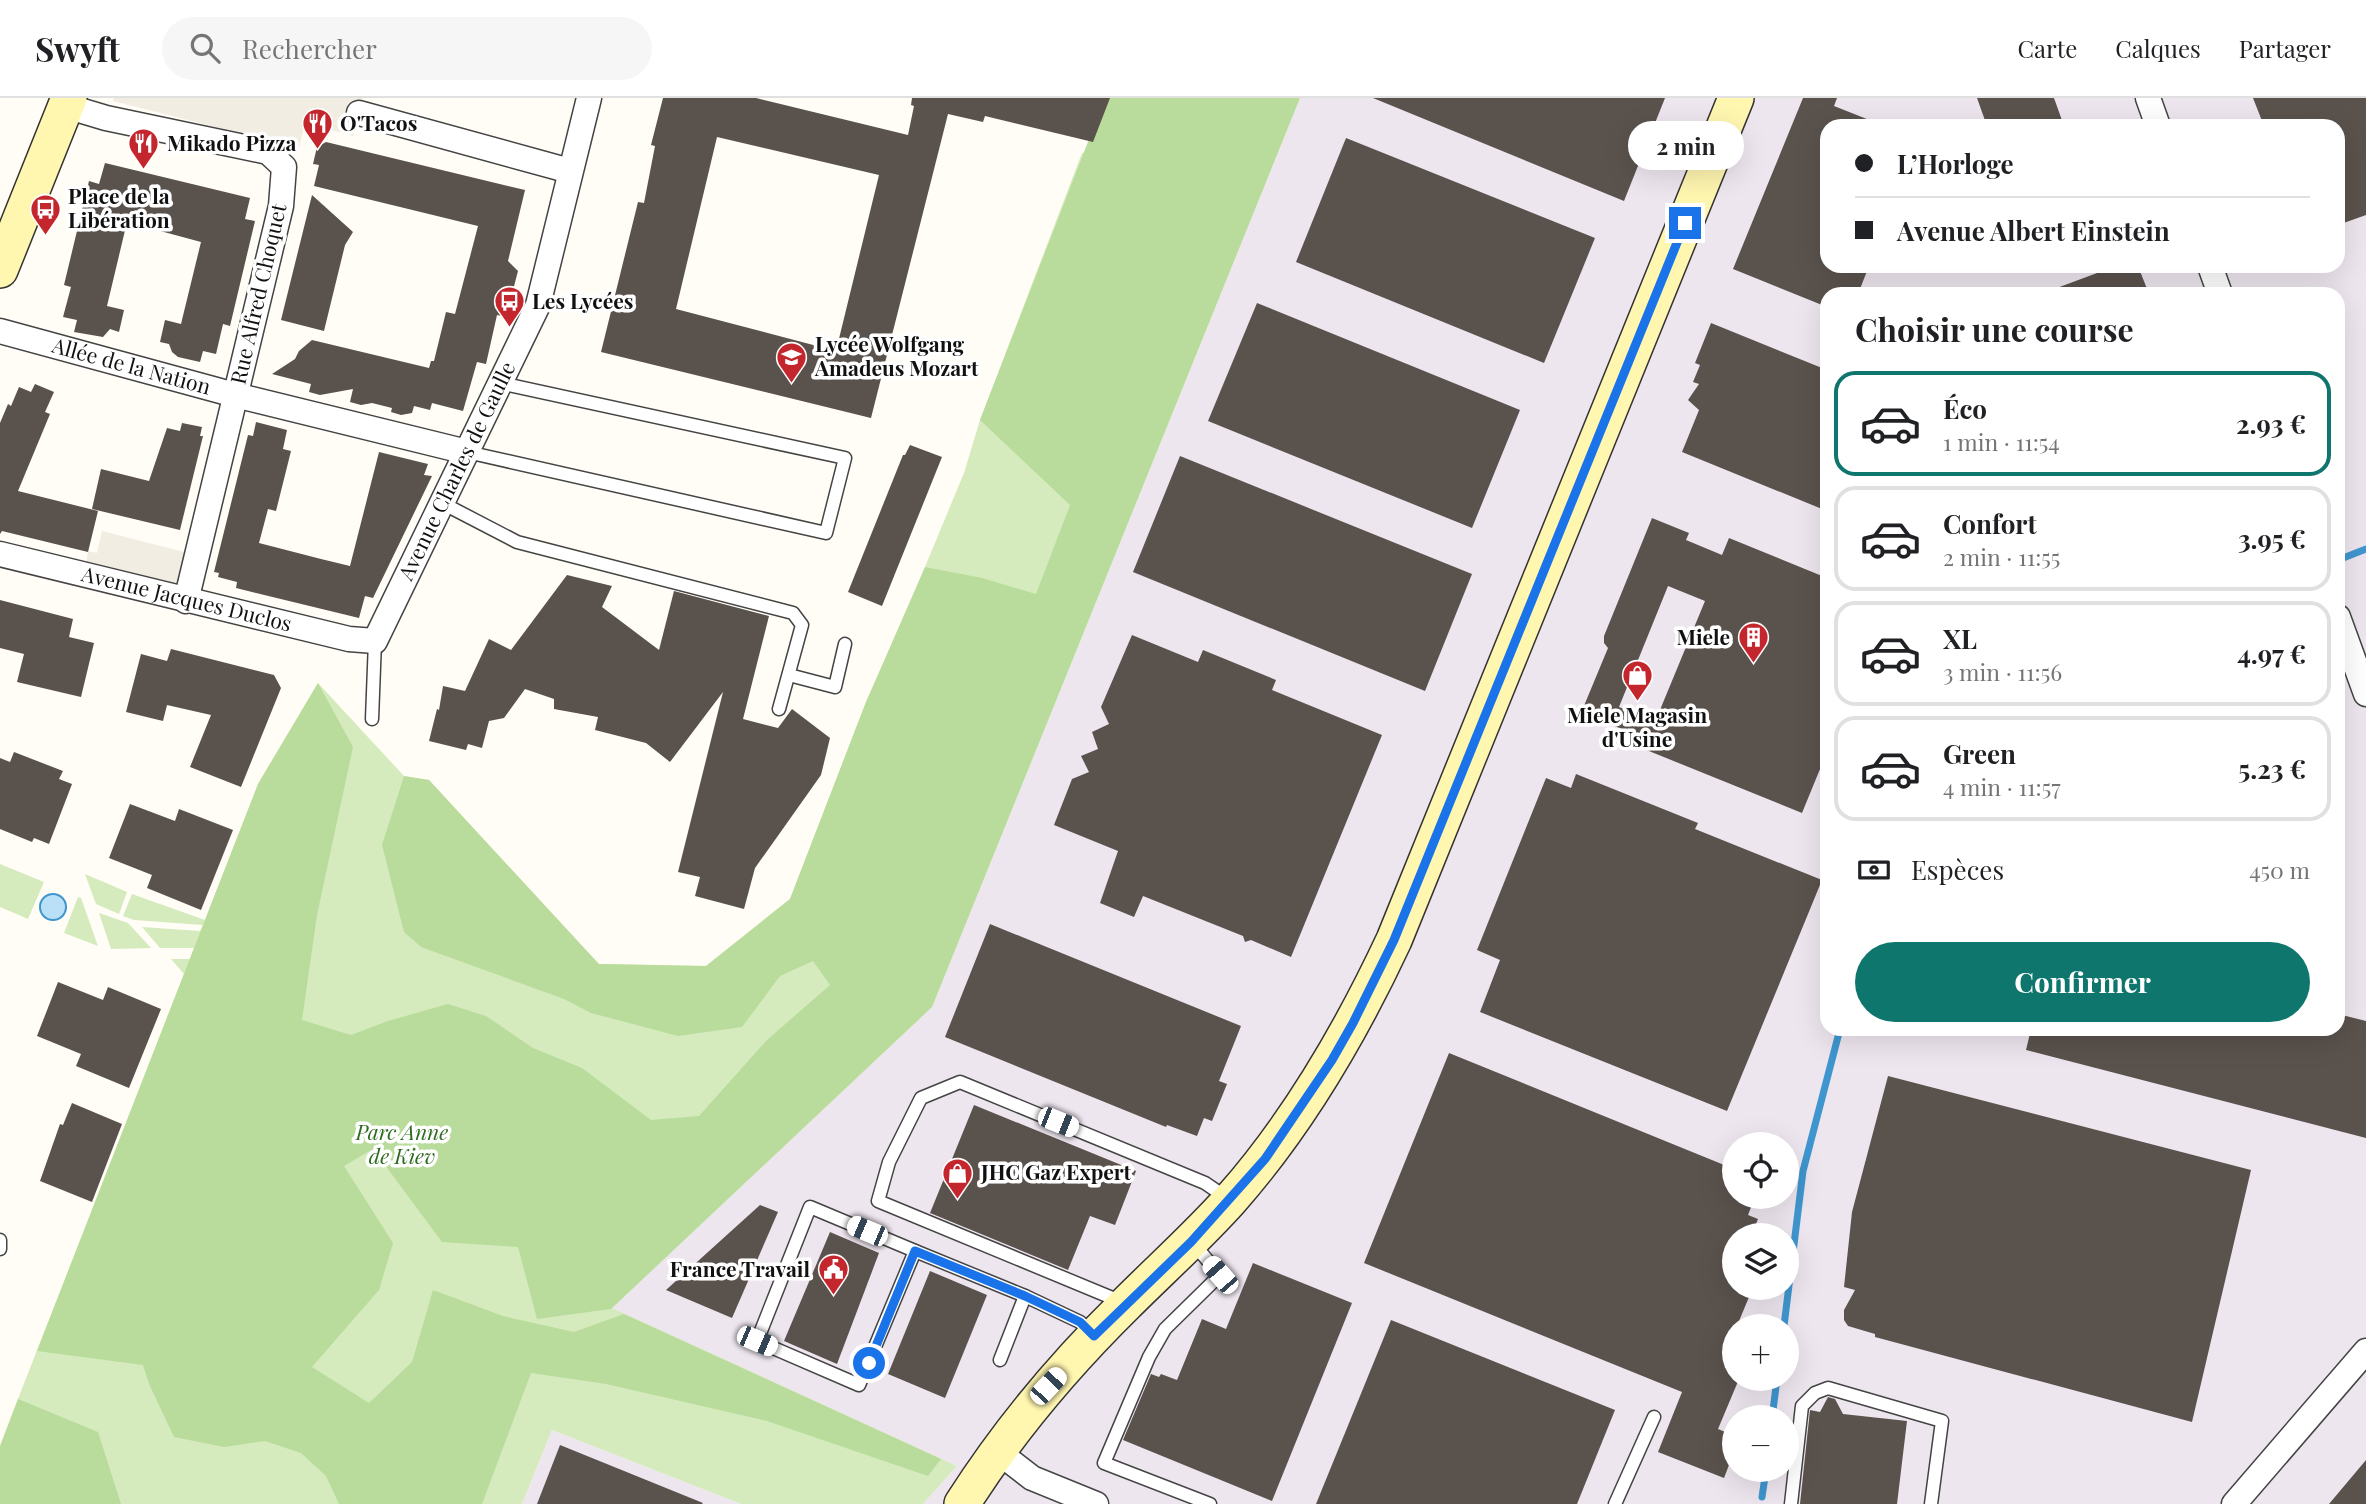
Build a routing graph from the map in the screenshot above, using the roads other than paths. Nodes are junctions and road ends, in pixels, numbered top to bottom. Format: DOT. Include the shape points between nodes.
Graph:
graph roads {
  1 [pos="589,98"];
  2 [pos="1736,98"];
  3 [pos="2148,98"];
  4 [pos="68,102"];
  5 [pos="359,113"];
  6 [pos="2156,119"];
  7 [pos="570,171"];
  8 [pos="0,270"];
  9 [pos="0,331"];
  10 [pos="500,383"];
  11 [pos="235,395"];
  12 [pos="467,452"];
  13 [pos="442,503"];
  14 [pos="0,554"];
  15 [pos="186,601"];
  16 [pos="2345,636"];
  17 [pos="375,641"];
  18 [pos="845,644"];
  19 [pos="789,675"];
  20 [pos="2366,694"];
  21 [pos="779,709"];
  22 [pos="372,719"];
  23 [pos="1230,1200"];
  24 [pos="0,1240"];
  25 [pos="1191,1242"];
  26 [pos="0,1250"];
  27 [pos="915,1251"];
  28 [pos="1025,1296"];
  29 [pos="1126,1304"];
  30 [pos="1094,1336"];
  31 [pos="2366,1351"];
  32 [pos="1000,1360"];
  33 [pos="1654,1417"];
  34 [pos="997,1451"];
  35 [pos="962,1504"];
  36 [pos="1096,1504"];
  37 [pos="1210,1504"];
  38 [pos="1615,1504"];
  39 [pos="1791,1504"];
  40 [pos="1931,1504"];
  41 [pos="2234,1504"];
  1 -- 7 [label="street, Avenue Charles de Gaulle"];
  2 -- 23 [label="street" via="1394,940 1332,1060 1265,1159"];
  3 -- 6 [label="street"];
  4 -- 8 [label="street"];
  4 -- 11 [label="street, Rue Alfred Choquet" via="106,118 268,152 284,167 281,206"];
  5 -- 7 [label="street"];
  7 -- 10 [label="street, Avenue Charles de Gaulle" via="538,305"];
  9 -- 11 [label="street, Allée de la Nation"];
  10 -- 12 [label="street, Avenue Charles de Gaulle"];
  10 -- 12 [label="lane" via="845,458 826,533"];
  11 -- 12 [label="street, Allée de la Nation"];
  11 -- 15 [label="street, Rue Alfred Choquet"];
  12 -- 13 [label="street, Avenue Charles de Gaulle"];
  13 -- 17 [label="street, Avenue Charles de Gaulle"];
  13 -- 19 [label="lane" via="527,545 793,613 802,625"];
  14 -- 15 [label="street, Avenue Jacques Duclos"];
  15 -- 17 [label="street, Avenue Jacques Duclos"];
  16 -- 20 [label="street"];
  17 -- 22 [label="lane"];
  18 -- 19 [label="lane" via="835,688"];
  19 -- 21 [label="lane"];
  23 -- 25 [label="street"];
  23 -- 29 [label="lane" via="1205,1183 960,1082 921,1098 890,1162 878,1201"];
  24 -- 26 [label="lane"];
  25 -- 29 [label="street"];
  25 -- 37 [label="lane" via="1220,1275 1165,1329 1104,1463"];
  27 -- 27 [label="lane" via="810,1207 757,1341 859,1385"];
  27 -- 28 [label="lane"];
  28 -- 30 [label="lane" via="1080,1322"];
  28 -- 32 [label="lane"];
  29 -- 30 [label="street"];
  30 -- 34 [label="street"];
  31 -- 41 [label="street"];
  33 -- 38 [label="lane"];
  34 -- 35 [label="street"];
  34 -- 36 [label="street" via="1032,1478"];
  39 -- 40 [label="lane" via="1802,1406 1828,1388 1942,1421"];
}
